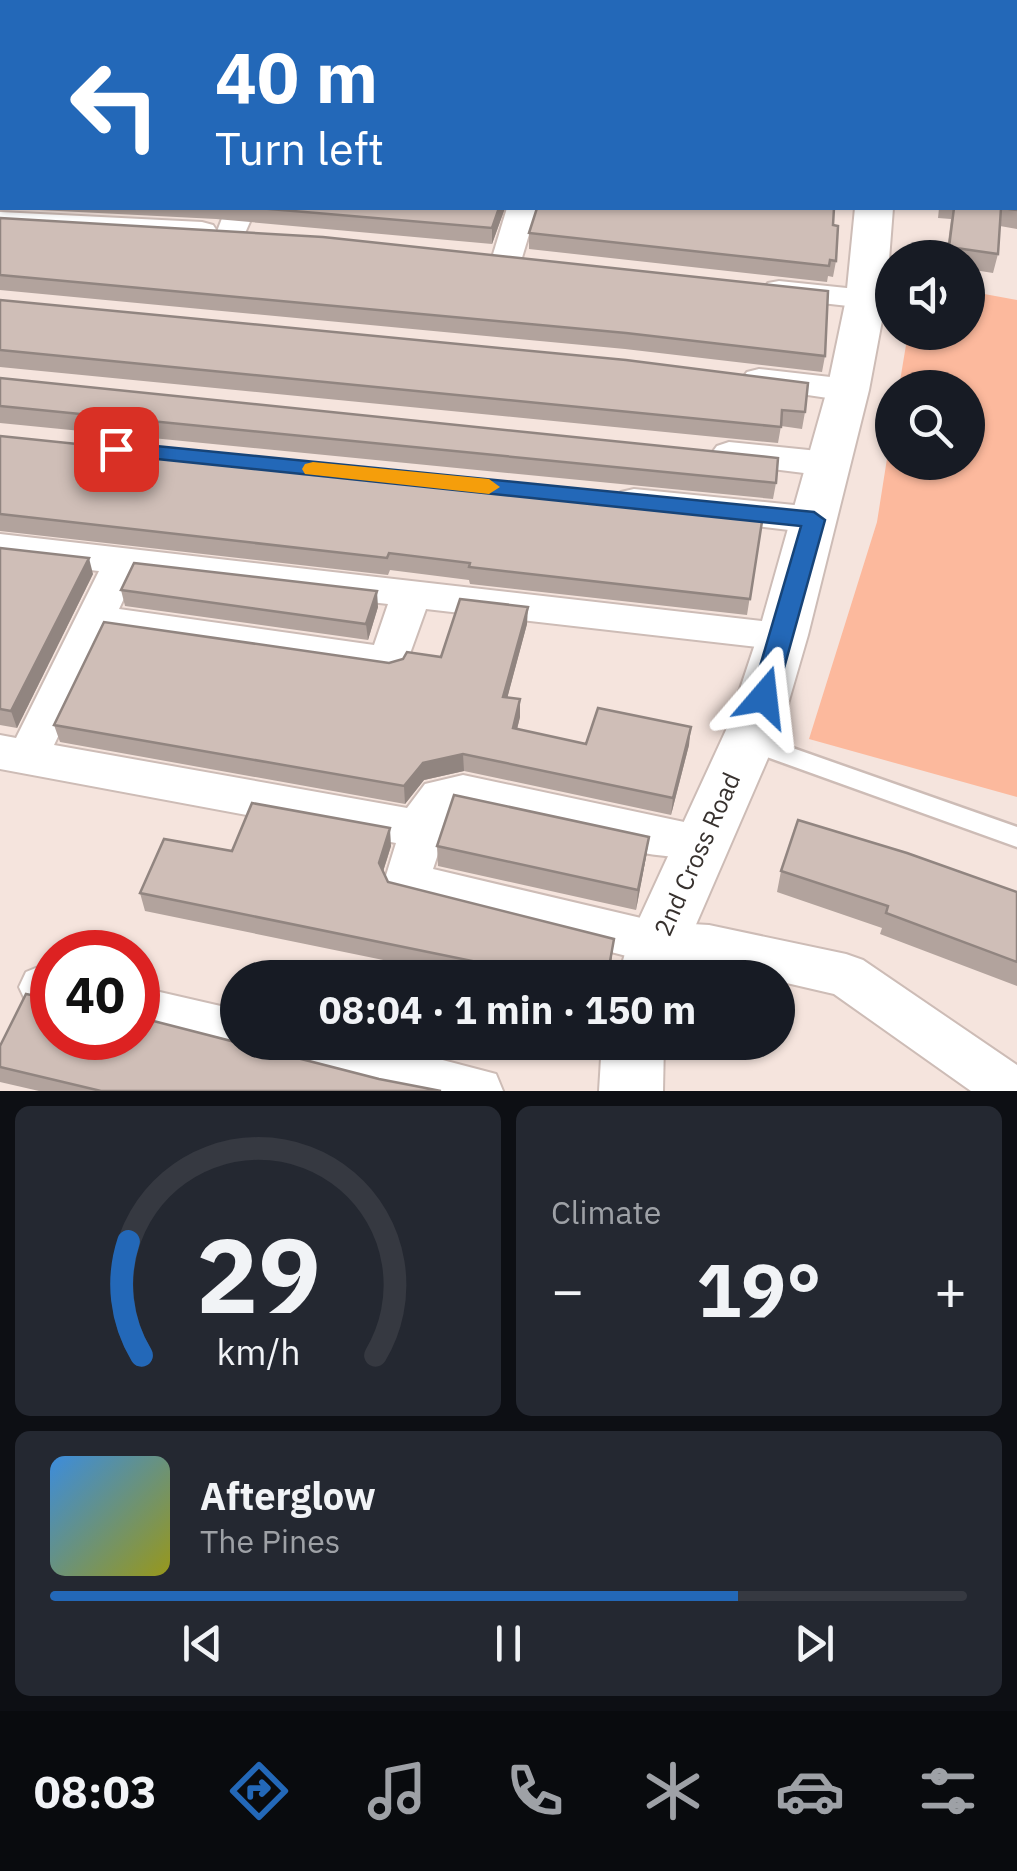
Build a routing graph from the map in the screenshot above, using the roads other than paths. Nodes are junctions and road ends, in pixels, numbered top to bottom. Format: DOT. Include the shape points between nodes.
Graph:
graph roads {
  1 [pos="521,210"];
  2 [pos="874,210"];
  3 [pos="34,214"];
  4 [pos="0,221"];
  5 [pos="236,221"];
  6 [pos="270,238"];
  7 [pos="467,257"];
  8 [pos="506,261"];
  9 [pos="544,265"];
  10 [pos="752,287"];
  11 [pos="866,300"];
  12 [pos="736,376"];
  13 [pos="848,390"];
  14 [pos="691,450"];
  15 [pos="828,464"];
  16 [pos="596,498"];
  17 [pos="814,520"];
  18 [pos="0,547"];
  19 [pos="123,561"];
  20 [pos="411,593"];
  21 [pos="95,620"];
  22 [pos="783,635"];
  23 [pos="748,741"];
  24 [pos="14,756"];
  25 [pos="421,829"];
  26 [pos="1017,838"];
  27 [pos="701,842"];
  28 [pos="653,960"];
  29 [pos="776,960"];
  30 [pos="795,964"];
  31 [pos="160,1014"];
  32 [pos="220,1029"];
  33 [pos="350,1060"];
  34 [pos="632,1060"];
  35 [pos="478,1091"];
  36 [pos="631,1091"];
  37 [pos="1013,1091"];
  1 -- 8 [label="street"];
  2 -- 11 [label="street, 2nd Cross Road"];
  3 -- 4 [label="street"];
  3 -- 5 [label="street"];
  5 -- 6 [label="street"];
  7 -- 8 [label="street"];
  8 -- 9 [label="street"];
  10 -- 11 [label="street"];
  11 -- 13 [label="street, 2nd Cross Road"];
  12 -- 13 [label="street"];
  13 -- 15 [label="street, 2nd Cross Road"];
  14 -- 15 [label="street"];
  15 -- 17 [label="street, 2nd Cross Road"];
  16 -- 17 [label="street"];
  17 -- 22 [label="street, 2nd Cross Road"];
  18 -- 19 [label="street"];
  19 -- 20 [label="street"];
  19 -- 21 [label="street"];
  20 -- 21 [label="street" via="389,662"];
  20 -- 22 [label="street"];
  21 -- 24 [label="street"];
  22 -- 23 [label="street, 2nd Cross Road"];
  23 -- 26 [label="lane"];
  23 -- 27 [label="street, 2nd Cross Road"];
  24 -- 25 [label="street"];
  25 -- 27 [label="street" via="440,796 463,793"];
  25 -- 28 [label="street" via="407,882"];
  27 -- 28 [label="street, 2nd Cross Road"];
  28 -- 29 [label="street" via="710,946"];
  30 -- 37 [label="street" via="846,975"];
  31 -- 32 [label="street"];
  33 -- 35 [label="street"];
  34 -- 36 [label="street"];
}
